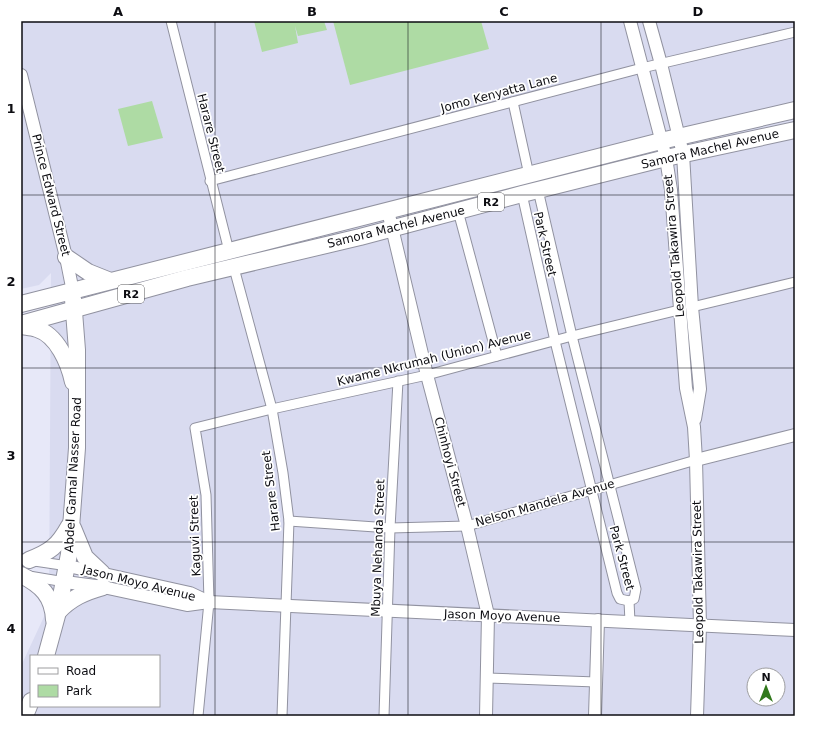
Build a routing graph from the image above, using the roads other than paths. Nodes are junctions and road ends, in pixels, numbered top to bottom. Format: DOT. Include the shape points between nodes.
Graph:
graph roads {
  1 [pos="171,21"];
  2 [pos="630,21"];
  3 [pos="649,21"];
  4 [pos="795,32"];
  5 [pos="662,64"];
  6 [pos="642,68"];
  7 [pos="21,75"];
  8 [pos="513,102"];
  9 [pos="795,110"];
  10 [pos="795,130"];
  11 [pos="679,137"];
  12 [pos="661,141"];
  13 [pos="683,154"];
  14 [pos="666,158"];
  15 [pos="529,175"];
  16 [pos="210,181"];
  17 [pos="538,190"];
  18 [pos="522,194"];
  19 [pos="388,211"];
  20 [pos="458,211"];
  21 [pos="393,228"];
  22 [pos="229,251"];
  23 [pos="66,257"];
  24 [pos="234,268"];
  25 [pos="108,280"];
  26 [pos="795,282"];
  27 [pos="73,292"];
  28 [pos="21,304"];
  29 [pos="692,307"];
  30 [pos="75,310"];
  31 [pos="679,310"];
  32 [pos="21,325"];
  33 [pos="572,336"];
  34 [pos="555,341"];
  35 [pos="497,356"];
  36 [pos="426,375"];
  37 [pos="398,381"];
  38 [pos="77,399"];
  39 [pos="272,409"];
  40 [pos="694,427"];
  41 [pos="195,428"];
  42 [pos="795,435"];
  43 [pos="696,460"];
  44 [pos="609,484"];
  45 [pos="592,489"];
  46 [pos="289,521"];
  47 [pos="71,523"];
  48 [pos="467,526"];
  49 [pos="390,528"];
  50 [pos="25,560"];
  51 [pos="66,574"];
  52 [pos="21,575"];
  53 [pos="102,580"];
  54 [pos="629,601"];
  55 [pos="209,602"];
  56 [pos="286,606"];
  57 [pos="388,610"];
  58 [pos="488,615"];
  59 [pos="57,619"];
  60 [pos="598,620"];
  61 [pos="630,622"];
  62 [pos="700,626"];
  63 [pos="795,630"];
  64 [pos="46,655"];
  65 [pos="487,678"];
  66 [pos="596,682"];
  67 [pos="30,702"];
  68 [pos="24,716"];
  69 [pos="198,716"];
  70 [pos="282,716"];
  71 [pos="384,716"];
  72 [pos="486,716"];
  73 [pos="595,716"];
  74 [pos="697,716"];
  1 -- 16 [label="street, Harare Street"];
  2 -- 6 [label="street, Leopold Takawira Street"];
  3 -- 5 [label="street, Leopold Takawira Street"];
  4 -- 5 [label="street, Jomo Kenyatta Lane"];
  5 -- 6 [label="street, Jomo Kenyatta Lane"];
  5 -- 11 [label="street, Leopold Takawira Street"];
  6 -- 8 [label="street, Jomo Kenyatta Lane"];
  6 -- 12 [label="street, Leopold Takawira Street"];
  7 -- 23 [label="street, Prince Edward Street"];
  8 -- 15 [label="street"];
  8 -- 16 [label="street, Jomo Kenyatta Lane"];
  9 -- 11 [label="highway, Samora Machel Avenue / R2"];
  10 -- 13 [label="highway, Samora Machel Avenue / R2"];
  11 -- 12 [label="highway, Samora Machel Avenue / R2"];
  11 -- 13 [label="street, Leopold Takawira Street"];
  12 -- 14 [label="street, Leopold Takawira Street"];
  12 -- 15 [label="highway, Samora Machel Avenue / R2"];
  13 -- 14 [label="highway, Samora Machel Avenue / R2"];
  13 -- 29 [label="street, Leopold Takawira Street"];
  14 -- 17 [label="highway, Samora Machel Avenue / R2"];
  14 -- 31 [label="street, Leopold Takawira Street" via="671,190"];
  15 -- 19 [label="highway, Samora Machel Avenue / R2"];
  16 -- 22 [label="street, Harare Street"];
  17 -- 18 [label="highway, Samora Machel Avenue / R2"];
  17 -- 33 [label="street, Park Street"];
  18 -- 20 [label="highway, Samora Machel Avenue / R2"];
  18 -- 34 [label="street, Park Street"];
  19 -- 21 [label="street, Chinhoyi Street"];
  19 -- 22 [label="highway, Samora Machel Avenue / R2"];
  20 -- 21 [label="highway, Samora Machel Avenue / R2"];
  20 -- 35 [label="street"];
  21 -- 24 [label="highway, Samora Machel Avenue / R2"];
  21 -- 36 [label="street, Chinhoyi Street"];
  22 -- 25 [label="highway, Samora Machel Avenue / R2"];
  23 -- 25 [label="highway" via="88,272"];
  23 -- 27 [label="street, Prince Edward Street"];
  24 -- 30 [label="highway, Samora Machel Avenue / R2" via="187,278"];
  24 -- 39 [label="street, Harare Street"];
  25 -- 27 [label="highway, Samora Machel Avenue / R2"];
  26 -- 29 [label="street"];
  27 -- 28 [label="highway, Samora Machel Avenue / R2"];
  27 -- 30 [label="highway, Abdel Gamal Nasser Road"];
  29 -- 40 [label="street, Leopold Takawira Street" via="700,389"];
  30 -- 32 [label="highway, Samora Machel Avenue / R2"];
  30 -- 38 [label="highway, Abdel Gamal Nasser Road" via="78,350"];
  31 -- 33 [label="street, Kwame Nkrumah (Union) Avenue"];
  31 -- 40 [label="street, Leopold Takawira Street" via="686,388"];
  32 -- 38 [label="highway" via="38,329 55,340 71,371"];
  33 -- 34 [label="street, Kwame Nkrumah (Union) Avenue"];
  33 -- 44 [label="street, Park Street"];
  34 -- 35 [label="street, Kwame Nkrumah (Union) Avenue"];
  34 -- 45 [label="street, Park Street"];
  35 -- 36 [label="street, Kwame Nkrumah (Union) Avenue"];
  36 -- 37 [label="street, Kwame Nkrumah (Union) Avenue"];
  36 -- 48 [label="street, Chinhoyi Street"];
  37 -- 39 [label="street, Kwame Nkrumah (Union) Avenue"];
  37 -- 49 [label="street, Mbuya Nehanda Street"];
  38 -- 47 [label="highway, Abdel Gamal Nasser Road"];
  39 -- 41 [label="street, Kwame Nkrumah (Union) Avenue"];
  39 -- 46 [label="street, Harare Street"];
  40 -- 43 [label="street, Leopold Takawira Street"];
  41 -- 55 [label="street, Kaguvi Street" via="206,495"];
  42 -- 43 [label="street, Nelson Mandela Avenue"];
  43 -- 44 [label="street, Nelson Mandela Avenue"];
  43 -- 62 [label="street, Leopold Takawira Street"];
  44 -- 45 [label="street, Nelson Mandela Avenue"];
  44 -- 54 [label="street, Park Street" via="636,589 634,599"];
  45 -- 48 [label="street, Nelson Mandela Avenue"];
  45 -- 54 [label="street, Park Street" via="617,594 623,601"];
  46 -- 49 [label="street, Nelson Mandela Avenue"];
  46 -- 56 [label="street, Harare Street"];
  47 -- 50 [label="highway" via="61,542 45,554"];
  47 -- 51 [label="highway, Abdel Gamal Nasser Road"];
  47 -- 53 [label="highway" via="85,557"];
  48 -- 49 [label="street, Nelson Mandela Avenue"];
  48 -- 58 [label="street, Chinhoyi Street"];
  49 -- 57 [label="street, Mbuya Nehanda Street"];
  50 -- 51 [label="street"];
  51 -- 52 [label="street"];
  51 -- 53 [label="street, Jason Moyo Avenue"];
  51 -- 59 [label="highway, Abdel Gamal Nasser Road"];
  52 -- 59 [label="highway" via="37,583 48,597"];
  53 -- 55 [label="street, Jason Moyo Avenue" via="186,605"];
  53 -- 59 [label="highway" via="66,603"];
  54 -- 61 [label="street"];
  55 -- 56 [label="street, Jason Moyo Avenue"];
  55 -- 69 [label="street, Kaguvi Street"];
  56 -- 57 [label="street, Jason Moyo Avenue"];
  56 -- 70 [label="street, Harare Street"];
  57 -- 58 [label="street, Jason Moyo Avenue"];
  57 -- 71 [label="street, Mbuya Nehanda Street"];
  58 -- 60 [label="street, Jason Moyo Avenue"];
  58 -- 65 [label="street, Chinhoyi Street"];
  59 -- 64 [label="highway, Abdel Gamal Nasser Road"];
  60 -- 61 [label="street, Jason Moyo Avenue"];
  60 -- 66 [label="street"];
  61 -- 62 [label="street, Jason Moyo Avenue"];
  62 -- 63 [label="street, Jason Moyo Avenue"];
  62 -- 74 [label="street, Leopold Takawira Street"];
  65 -- 66 [label="street"];
  65 -- 72 [label="street, Chinhoyi Street"];
  66 -- 73 [label="street"];
  67 -- 68 [label="highway"];
}
